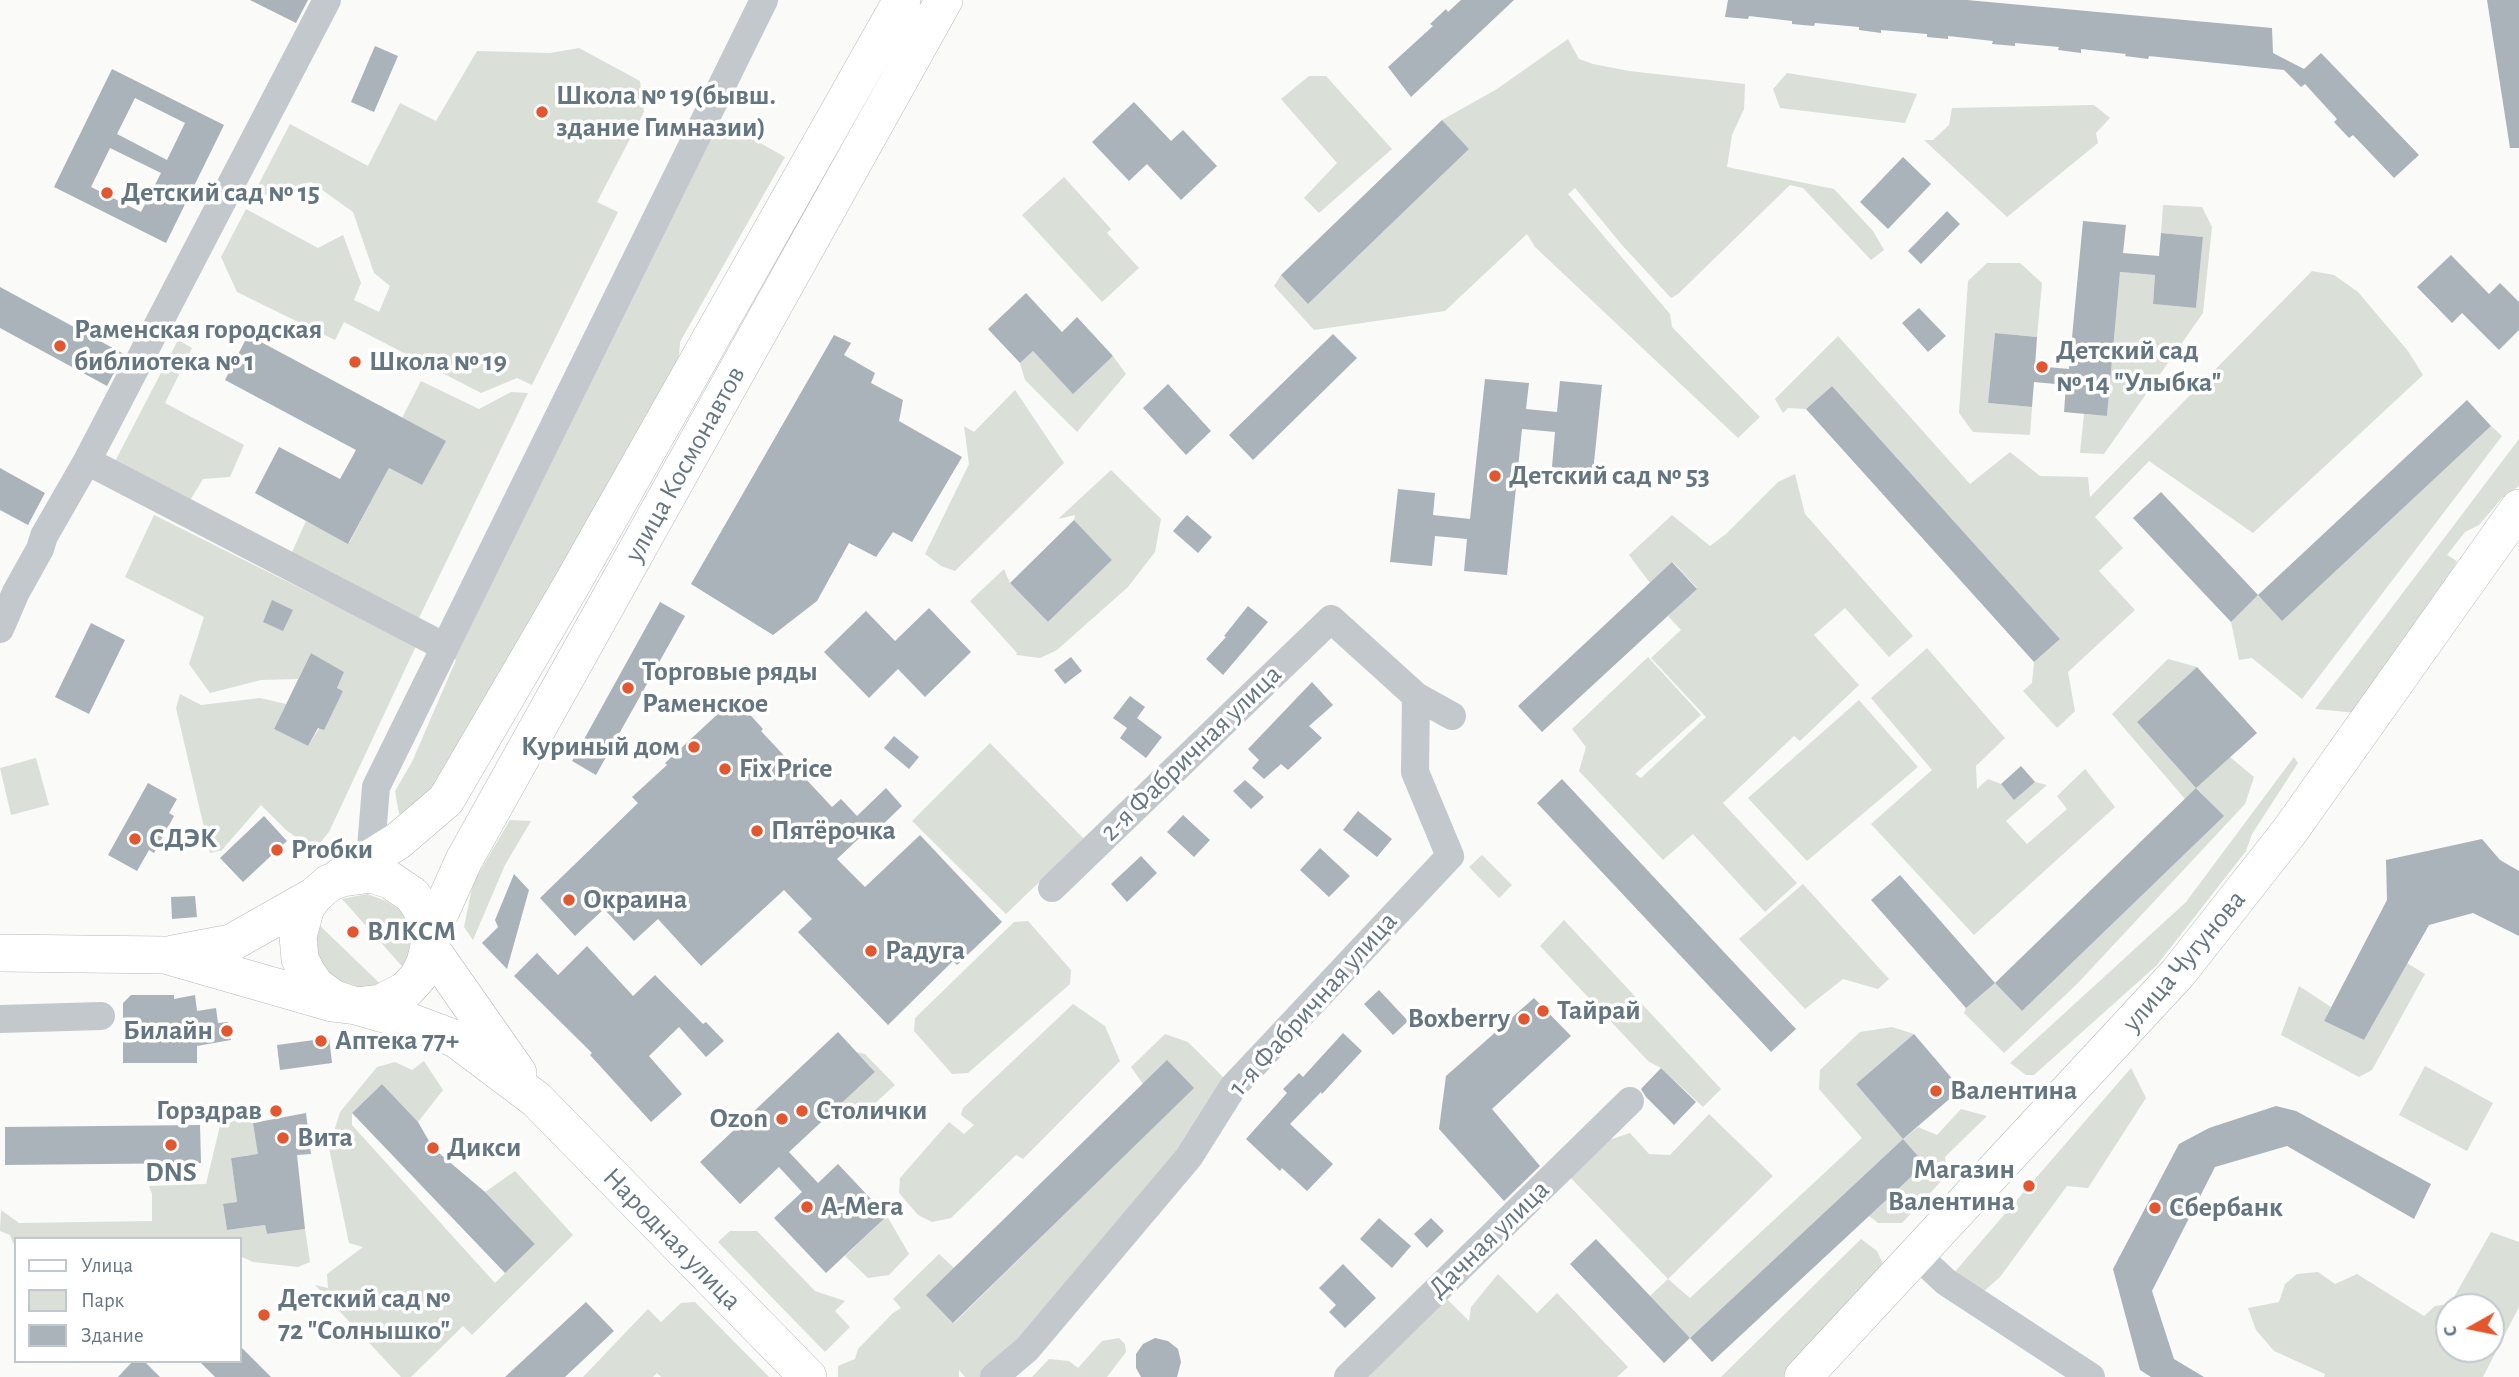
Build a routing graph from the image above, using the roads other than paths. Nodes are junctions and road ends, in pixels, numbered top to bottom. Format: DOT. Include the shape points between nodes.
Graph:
graph roads {
  1 [pos="327,0"];
  2 [pos="764,0"];
  3 [pos="902,0"];
  4 [pos="944,0"];
  5 [pos="87,461"];
  6 [pos="2519,508"];
  7 [pos="0,629"];
  8 [pos="445,647"];
  9 [pos="1416,696"];
  10 [pos="1451,716"];
  11 [pos="370,860"];
  12 [pos="1052,888"];
  13 [pos="322,890"];
  14 [pos="429,938"];
  15 [pos="0,953"];
  16 [pos="165,955"];
  17 [pos="356,1006"];
  18 [pos="102,1016"];
  19 [pos="0,1019"];
  20 [pos="537,1100"];
  21 [pos="1630,1101"];
  22 [pos="1917,1255"];
  23 [pos="808,1377"];
  24 [pos="994,1377"];
  25 [pos="1348,1377"];
  26 [pos="1803,1377"];
  27 [pos="2091,1377"];
  1 -- 5 [label="street"];
  2 -- 8 [label="street"];
  3 -- 11 [label="main road, улица Космонавтов" via="446,800"];
  4 -- 14 [label="main road, улица Космонавтов" via="477,836"];
  5 -- 7 [label="street" via="44,536"];
  5 -- 8 [label="street"];
  6 -- 22 [label="main road, улица Чугунова" via="2289,832 2178,973"];
  8 -- 11 [label="street" via="376,787"];
  9 -- 10 [label="street"];
  9 -- 12 [label="street, 2-я Фабричная улица" via="1331,619"];
  9 -- 24 [label="street, 1-я Фабричная улица" via="1415,772 1450,856 1233,1087 1189,1157 1027,1349"];
  11 -- 13 [label="main road, улица Космонавтов"];
  13 -- 14 [label="main road" via="354,875 390,880 420,906"];
  13 -- 16 [label="main road, улица Космонавтов" via="231,943"];
  13 -- 17 [label="main road" via="302,917 300,959 316,986 334,999"];
  14 -- 17 [label="main road" via="425,963 406,990 381,1003"];
  14 -- 20 [label="main road, Народная улица"];
  15 -- 16 [label="main road, улица Космонавтов"];
  16 -- 17 [label="main road, улица Космонавтов" via="331,1003"];
  17 -- 20 [label="main road, Народная улица" via="456,1040"];
  18 -- 19 [label="street"];
  20 -- 23 [label="main road, Народная улица"];
  21 -- 25 [label="street, Дачная улица"];
  22 -- 26 [label="main road, улица Чугунова"];
  22 -- 27 [label="street" via="1946,1282"];
}
